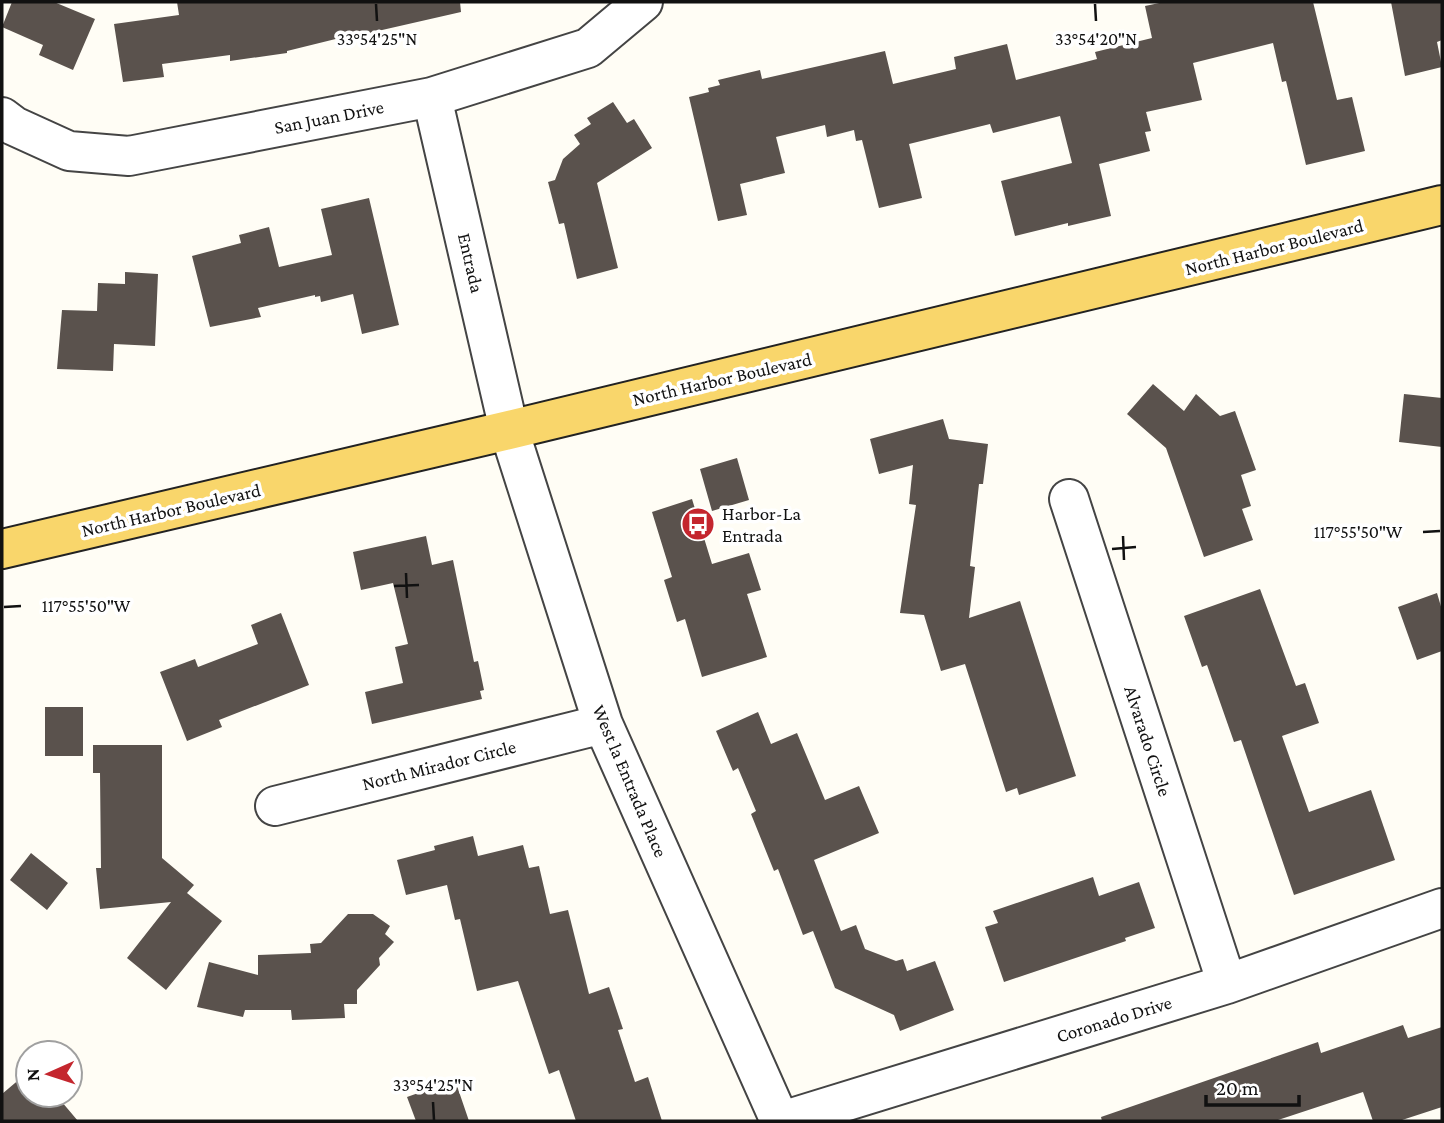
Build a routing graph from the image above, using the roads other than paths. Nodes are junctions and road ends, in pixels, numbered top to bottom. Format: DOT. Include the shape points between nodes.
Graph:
graph roads {
  1 [pos="643,2"];
  2 [pos="432,97"];
  3 [pos="2,117"];
  4 [pos="1442,205"];
  5 [pos="509,430"];
  6 [pos="1069,499"];
  7 [pos="2,549"];
  8 [pos="603,724"];
  9 [pos="275,806"];
  10 [pos="1442,908"];
  11 [pos="1227,984"];
  12 [pos="781,1121"];
  1 -- 2 [label="street, San Juan Drive" via="588,48"];
  2 -- 3 [label="street, San Juan Drive" via="129,156 69,151"];
  2 -- 5 [label="street, Entrada"];
  4 -- 5 [label="main road, North Harbor Boulevard"];
  5 -- 7 [label="main road, North Harbor Boulevard"];
  5 -- 8 [label="street, West la Entrada Place"];
  6 -- 11 [label="street, Alvarado Circle"];
  8 -- 9 [label="street, North Mirador Circle"];
  8 -- 12 [label="street, West la Entrada Place"];
  10 -- 11 [label="street, Coronado Drive"];
  11 -- 12 [label="street, Coronado Drive"];
}
